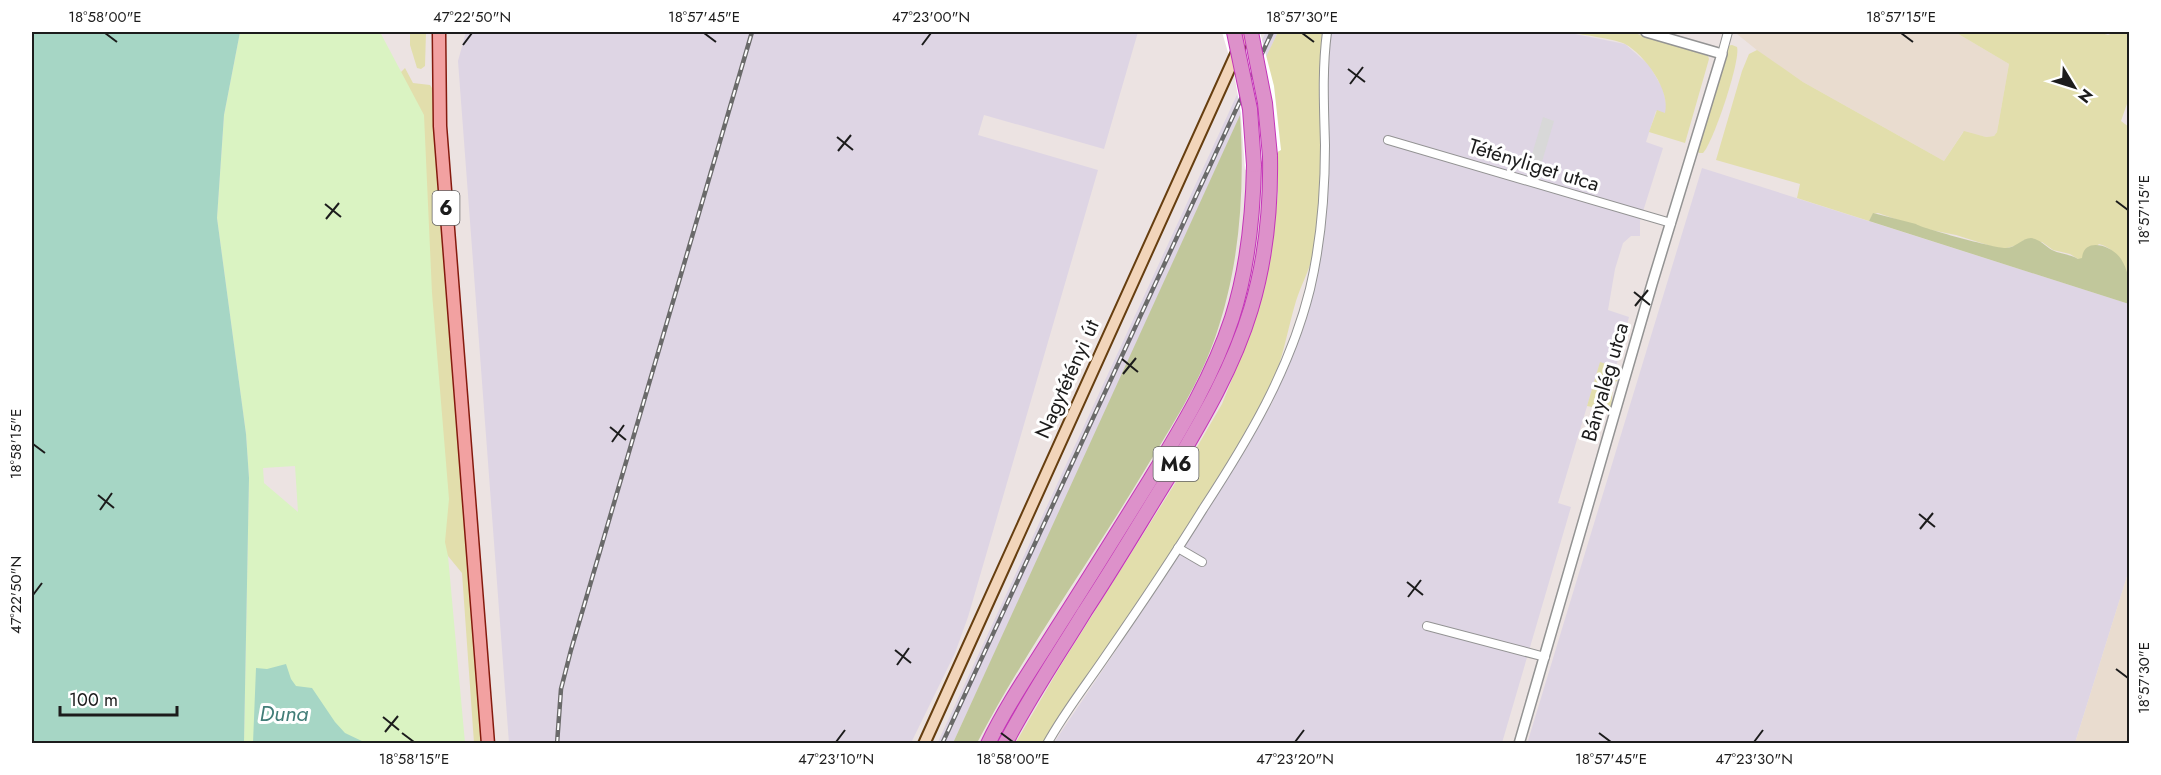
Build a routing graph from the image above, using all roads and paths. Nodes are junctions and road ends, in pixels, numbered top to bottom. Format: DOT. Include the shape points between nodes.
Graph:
graph roads {
  1 [pos="439,32"];
  2 [pos="1234,32"];
  3 [pos="1246,32"];
  4 [pos="1251,32"];
  5 [pos="1327,32"];
  6 [pos="1646,32"];
  7 [pos="1728,32"];
  8 [pos="1722,54"];
  9 [pos="1388,140"];
  10 [pos="1671,223"];
  11 [pos="1178,548"];
  12 [pos="1202,562"];
  13 [pos="1427,626"];
  14 [pos="1545,657"];
  15 [pos="488,744"];
  16 [pos="924,744"];
  17 [pos="988,744"];
  18 [pos="1005,744"];
  19 [pos="1047,744"];
  20 [pos="1519,744"];
  1 -- 15 [label="main road, 6" via="440,126"];
  2 -- 17 [label="highway, M6, bridge" via="1250,109 1254,165 1252,220 1232,318 1208,381"];
  3 -- 16 [label="main road, Nagytétényi út"];
  4 -- 18 [label="highway, M6, bridge" via="1265,102 1270,156 1268,219 1251,311 1232,361 1200,424"];
  5 -- 11 [label="street" via="1322,213 1302,316 1268,402"];
  6 -- 8 [label="street"];
  7 -- 8 [label="street, Bányalég utca"];
  8 -- 10 [label="street, Bányalég utca"];
  9 -- 10 [label="street, Tétényliget utca"];
  10 -- 14 [label="street, Bányalég utca"];
  11 -- 12 [label="street"];
  11 -- 19 [label="street"];
  13 -- 14 [label="street"];
  14 -- 20 [label="street, Bányalég utca"];
}
